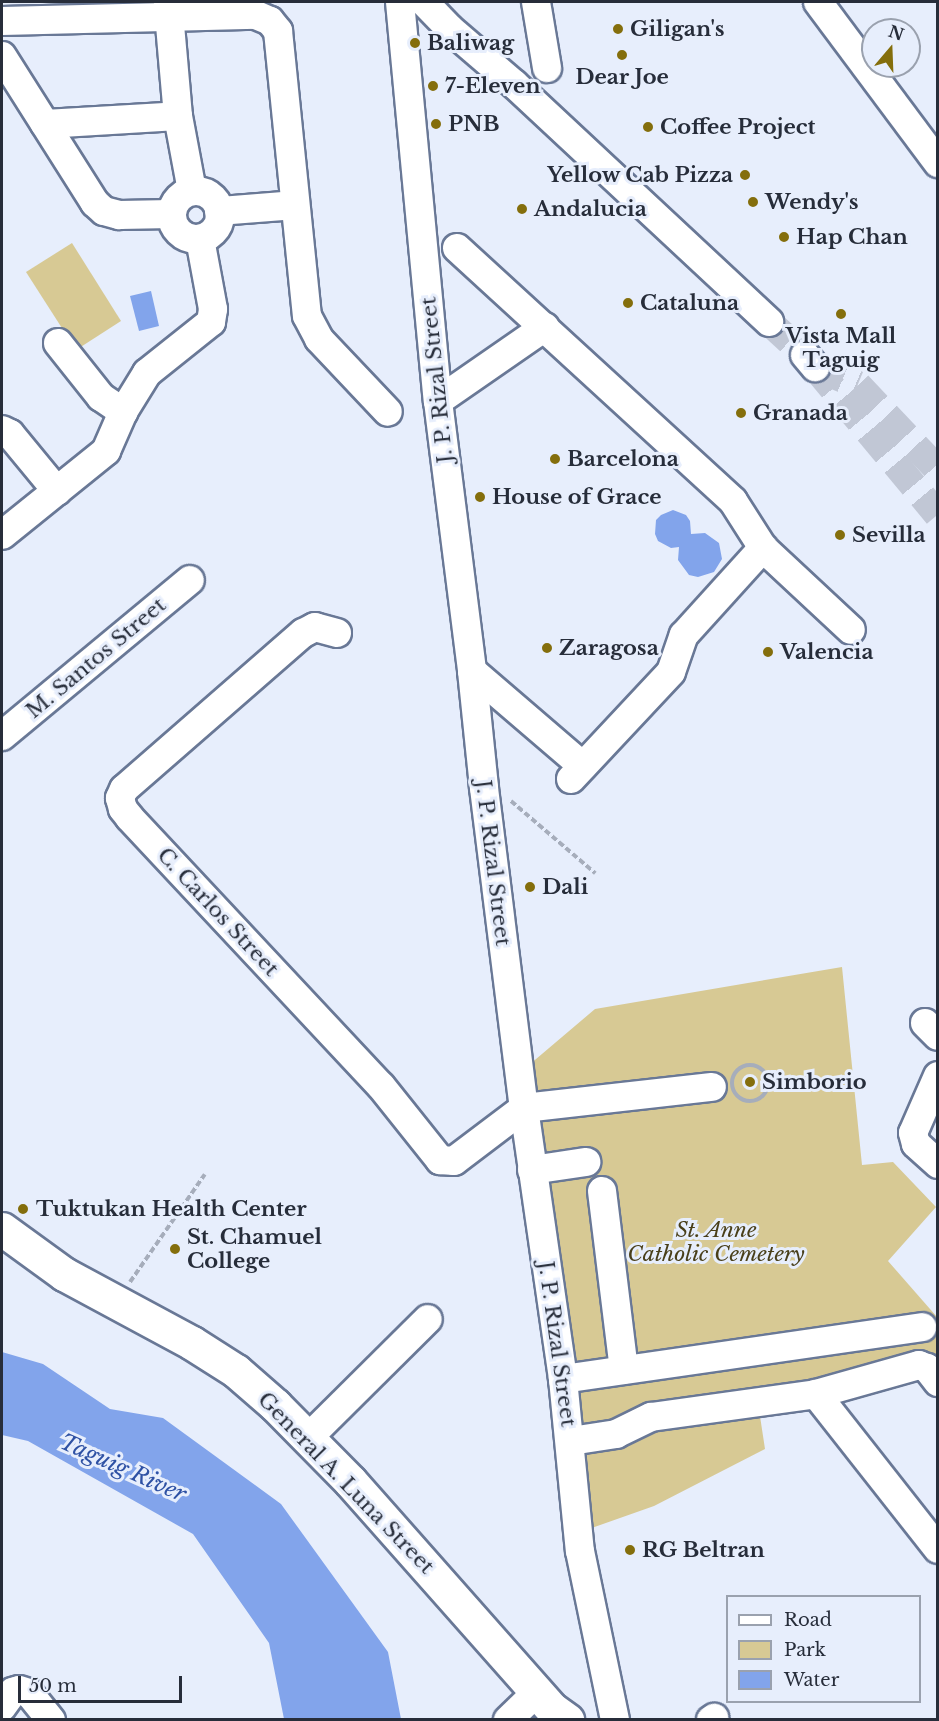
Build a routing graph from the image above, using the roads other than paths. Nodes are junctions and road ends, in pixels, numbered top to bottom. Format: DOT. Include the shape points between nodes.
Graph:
graph roads {
  1 [pos="400,2"];
  2 [pos="424,2"];
  3 [pos="536,2"];
  4 [pos="818,2"];
  5 [pos="169,9"];
  6 [pos="2,21"];
  7 [pos="2,56"];
  8 [pos="547,68"];
  9 [pos="178,116"];
  10 [pos="45,124"];
  11 [pos="938,163"];
  12 [pos="192,191"];
  13 [pos="295,205"];
  14 [pos="219,211"];
  15 [pos="172,214"];
  16 [pos="200,239"];
  17 [pos="457,248"];
  18 [pos="769,322"];
  19 [pos="545,327"];
  20 [pos="58,343"];
  21 [pos="438,401"];
  22 [pos="123,412"];
  23 [pos="388,412"];
  24 [pos="2,430"];
  25 [pos="57,491"];
  26 [pos="2,535"];
  27 [pos="763,548"];
  28 [pos="190,580"];
  29 [pos="851,630"];
  30 [pos="337,633"];
  31 [pos="472,671"];
  32 [pos="2,736"];
  33 [pos="938,1076"];
  34 [pos="722,1082"];
  35 [pos="524,1108"];
  36 [pos="586,1162"];
  37 [pos="938,1164"];
  38 [pos="532,1170"];
  39 [pos="602,1191"];
  40 [pos="2,1229"];
  41 [pos="428,1319"];
  42 [pos="922,1327"];
  43 [pos="624,1370"];
  44 [pos="563,1379"];
  45 [pos="938,1382"];
  46 [pos="816,1394"];
  47 [pos="308,1440"];
  48 [pos="571,1441"];
  49 [pos="938,1549"];
  50 [pos="537,1692"];
  51 [pos="2,1707"];
  52 [pos="51,1719"];
  53 [pos="508,1719"];
  54 [pos="567,1719"];
  55 [pos="615,1719"];
  1 -- 21 [label="street, J. P. Rizal Street"];
  2 -- 18 [label="street"];
  3 -- 8 [label="street"];
  4 -- 11 [label="street"];
  5 -- 6 [label="street"];
  5 -- 9 [label="street"];
  5 -- 13 [label="street" via="256,15 270,21 278,31"];
  7 -- 10 [label="street"];
  9 -- 10 [label="street"];
  9 -- 12 [label="street"];
  10 -- 15 [label="street" via="104,211 118,215"];
  12 -- 14 [label="street" via="207,194"];
  12 -- 15 [label="street" via="178,199"];
  13 -- 14 [label="street"];
  13 -- 23 [label="street" via="307,316 319,339"];
  14 -- 16 [label="street" via="213,232"];
  15 -- 16 [label="street" via="180,233"];
  16 -- 22 [label="street" via="213,309 211,322 147,373"];
  17 -- 19 [label="street"];
  19 -- 21 [label="street"];
  19 -- 27 [label="street" via="733,501"];
  20 -- 22 [label="street" via="101,397"];
  21 -- 31 [label="street, J. P. Rizal Street"];
  22 -- 25 [label="street" via="106,451"];
  24 -- 25 [label="street" via="10,434"];
  25 -- 26 [label="street"];
  27 -- 29 [label="street"];
  27 -- 31 [label="street" via="684,635 671,672 577,772"];
  28 -- 32 [label="street, M. Santos Street"];
  30 -- 35 [label="street, C. Carlos Street" via="315,627 303,633 124,789 120,798 123,809 381,1086 440,1160 454,1161"];
  31 -- 35 [label="street, J. P. Rizal Street"];
  33 -- 37 [label="street" via="913,1133 916,1144"];
  34 -- 35 [label="street"];
  35 -- 38 [label="street, J. P. Rizal Street"];
  36 -- 38 [label="street"];
  38 -- 44 [label="street, J. P. Rizal Street"];
  39 -- 43 [label="street"];
  40 -- 47 [label="main road, General A. Luna Street" via="64,1274 236,1371 276,1405"];
  41 -- 47 [label="street"];
  42 -- 43 [label="street"];
  43 -- 44 [label="street"];
  44 -- 48 [label="street, J. P. Rizal Street"];
  45 -- 46 [label="street" via="927,1368 919,1365"];
  46 -- 48 [label="street" via="651,1417 616,1434"];
  46 -- 49 [label="street"];
  47 -- 50 [label="main road, General A. Luna Street" via="350,1481"];
  48 -- 55 [label="street, J. P. Rizal Street" via="579,1551"];
  50 -- 53 [label="street"];
  50 -- 54 [label="main road, General A. Luna Street"];
  51 -- 52 [label="street" via="13,1692 29,1692"];
}
